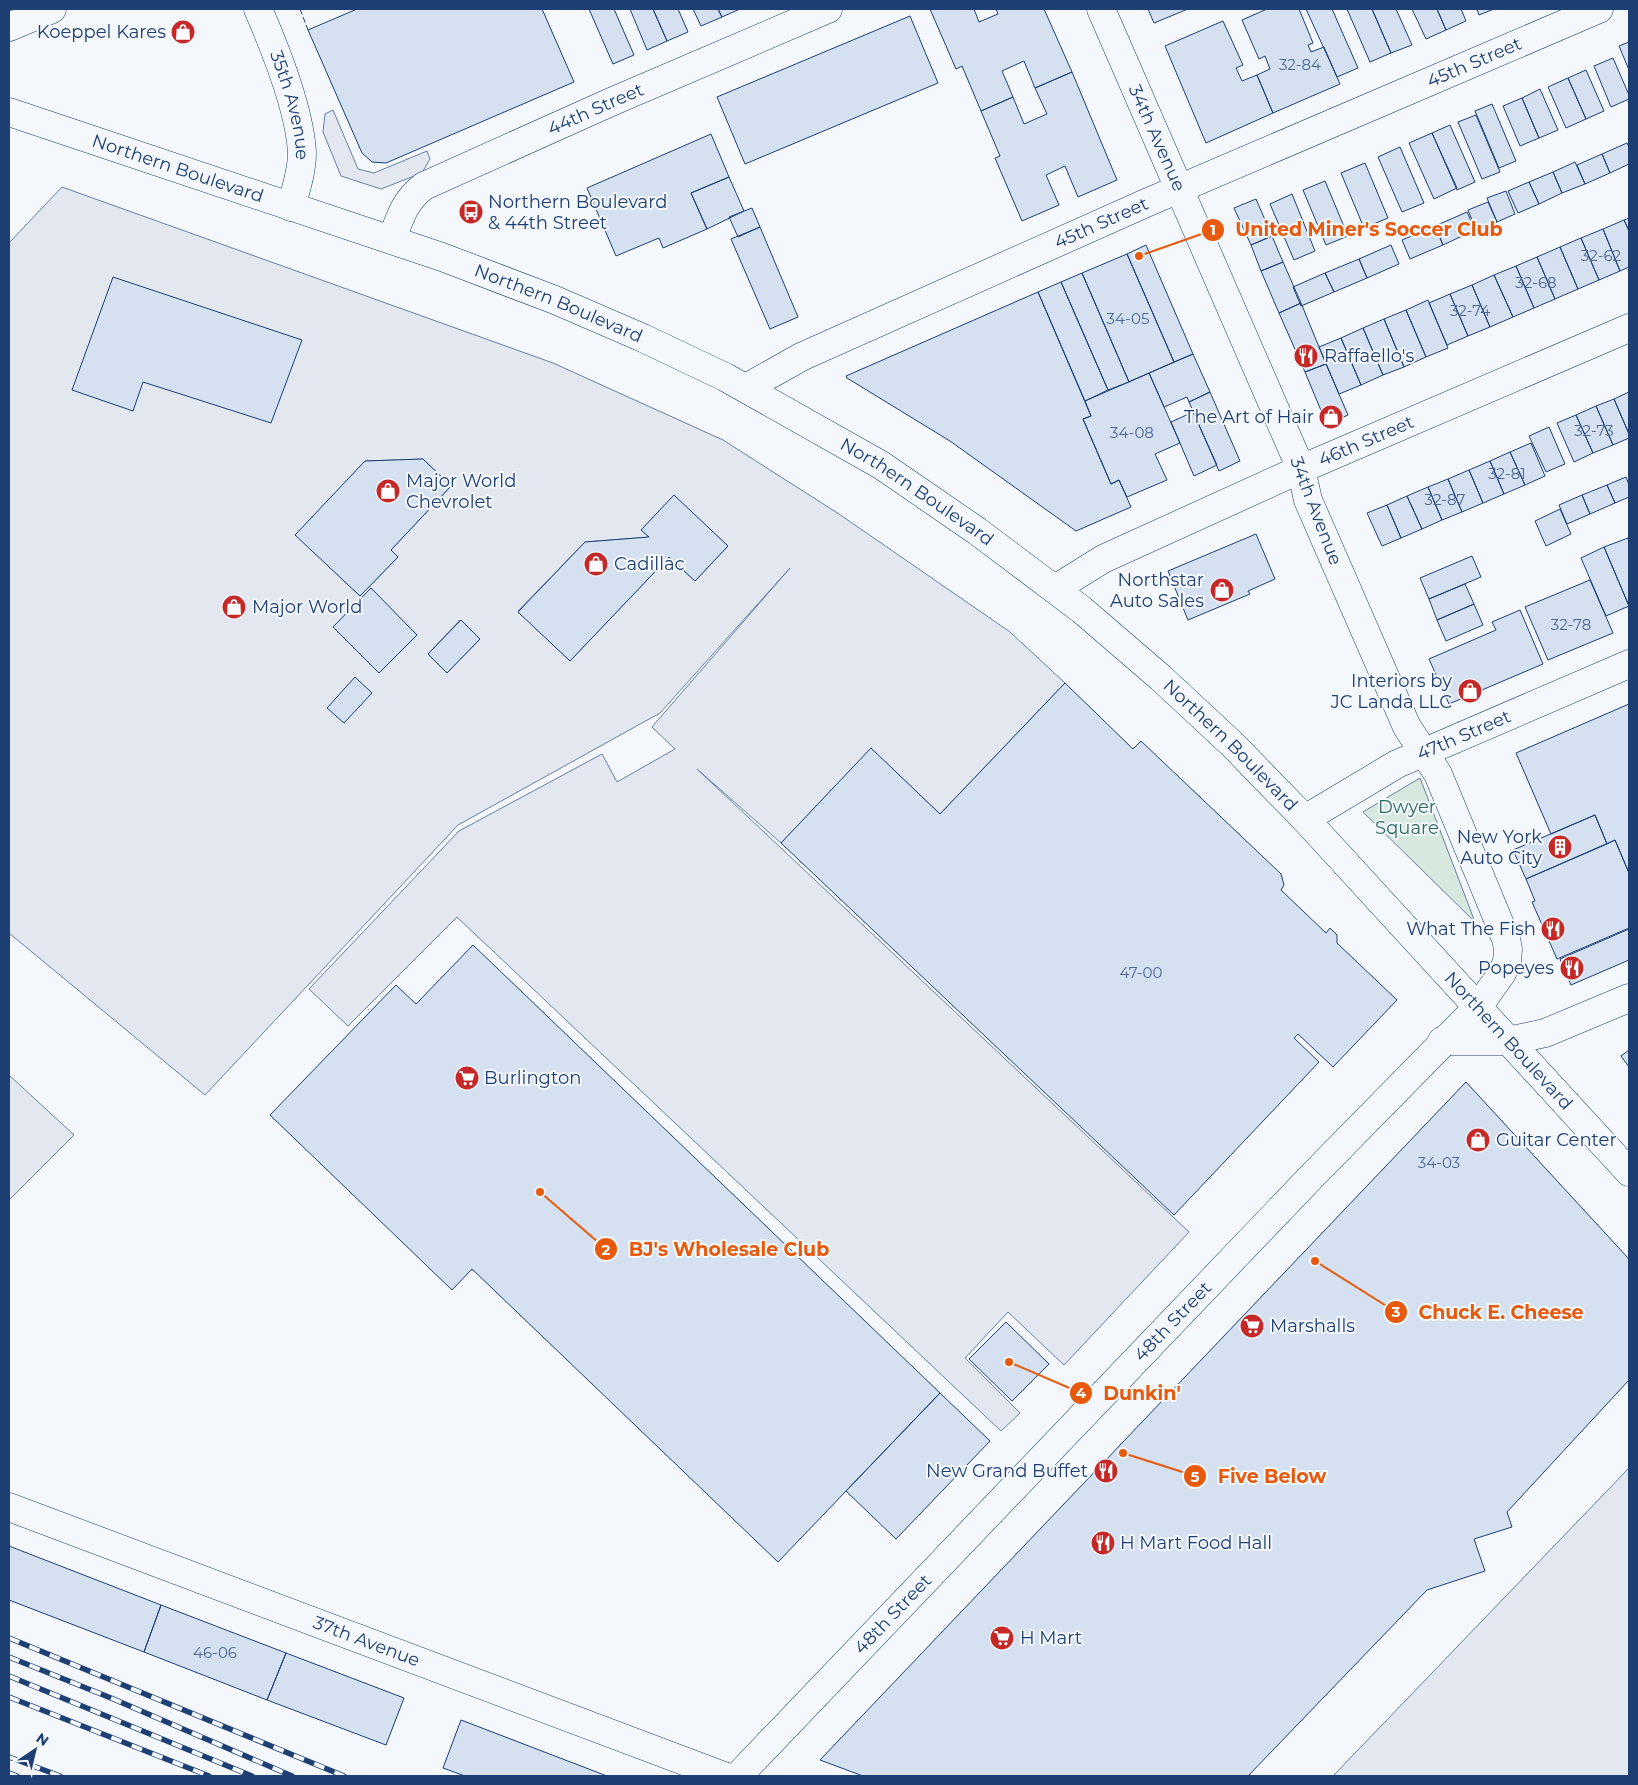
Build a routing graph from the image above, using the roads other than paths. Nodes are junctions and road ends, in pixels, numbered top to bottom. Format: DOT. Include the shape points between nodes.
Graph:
graph roads {
  1 [pos="52,9"];
  2 [pos="258,9"];
  3 [pos="828,9"];
  4 [pos="1101,9"];
  5 [pos="1599,9"];
  6 [pos="9,27"];
  7 [pos="9,112"];
  8 [pos="1180,189"];
  9 [pos="291,207"];
  10 [pos="392,240"];
  11 [pos="1629,328"];
  12 [pos="746,388"];
  13 [pos="1301,469"];
  14 [pos="1055,589"];
  15 [pos="1629,664"];
  16 [pos="1424,752"];
  17 [pos="1305,819"];
  18 [pos="1629,998"];
  19 [pos="1478,1006"];
  20 [pos="1442,1041"];
  21 [pos="1508,1041"];
  22 [pos="1629,1172"];
  23 [pos="9,1507"];
  24 [pos="724,1776"];
  25 [pos="738,1776"];
  1 -- 6 [label="street"];
  2 -- 9 [label="street, 35th Avenue" via="277,56 299,132 302,154"];
  3 -- 10 [label="street, 44th Street" via="424,186 406,204"];
  4 -- 8 [label="street, 34th Avenue"];
  5 -- 8 [label="street, 45th Street"];
  7 -- 9 [label="street, Northern Boulevard"];
  8 -- 12 [label="street, 45th Street" via="801,357"];
  8 -- 13 [label="street, 34th Avenue"];
  9 -- 10 [label="street, Northern Boulevard"];
  10 -- 12 [label="street, Northern Boulevard" via="555,300"];
  11 -- 13 [label="street, 46th Street"];
  12 -- 14 [label="street, Northern Boulevard" via="881,465"];
  13 -- 14 [label="street, 46th Street" via="1103,559"];
  13 -- 16 [label="street, 34th Avenue" via="1308,500 1408,727"];
  14 -- 17 [label="street, Northern Boulevard" via="1197,710"];
  15 -- 16 [label="street, 47th Street"];
  16 -- 17 [label="street, 47th Street" via="1388,769"];
  16 -- 19 [label="street, 34th Avenue" via="1438,774 1506,939 1507,962"];
  17 -- 19 [label="street, Northern Boulevard"];
  18 -- 21 [label="street" via="1545,1033"];
  19 -- 20 [label="street, 48th Street"];
  19 -- 21 [label="street, Northern Boulevard"];
  20 -- 21 [label="street"];
  20 -- 25 [label="street, 48th Street"];
  21 -- 22 [label="street, Northern Boulevard"];
  23 -- 24 [label="street, 37th Avenue"];
}
